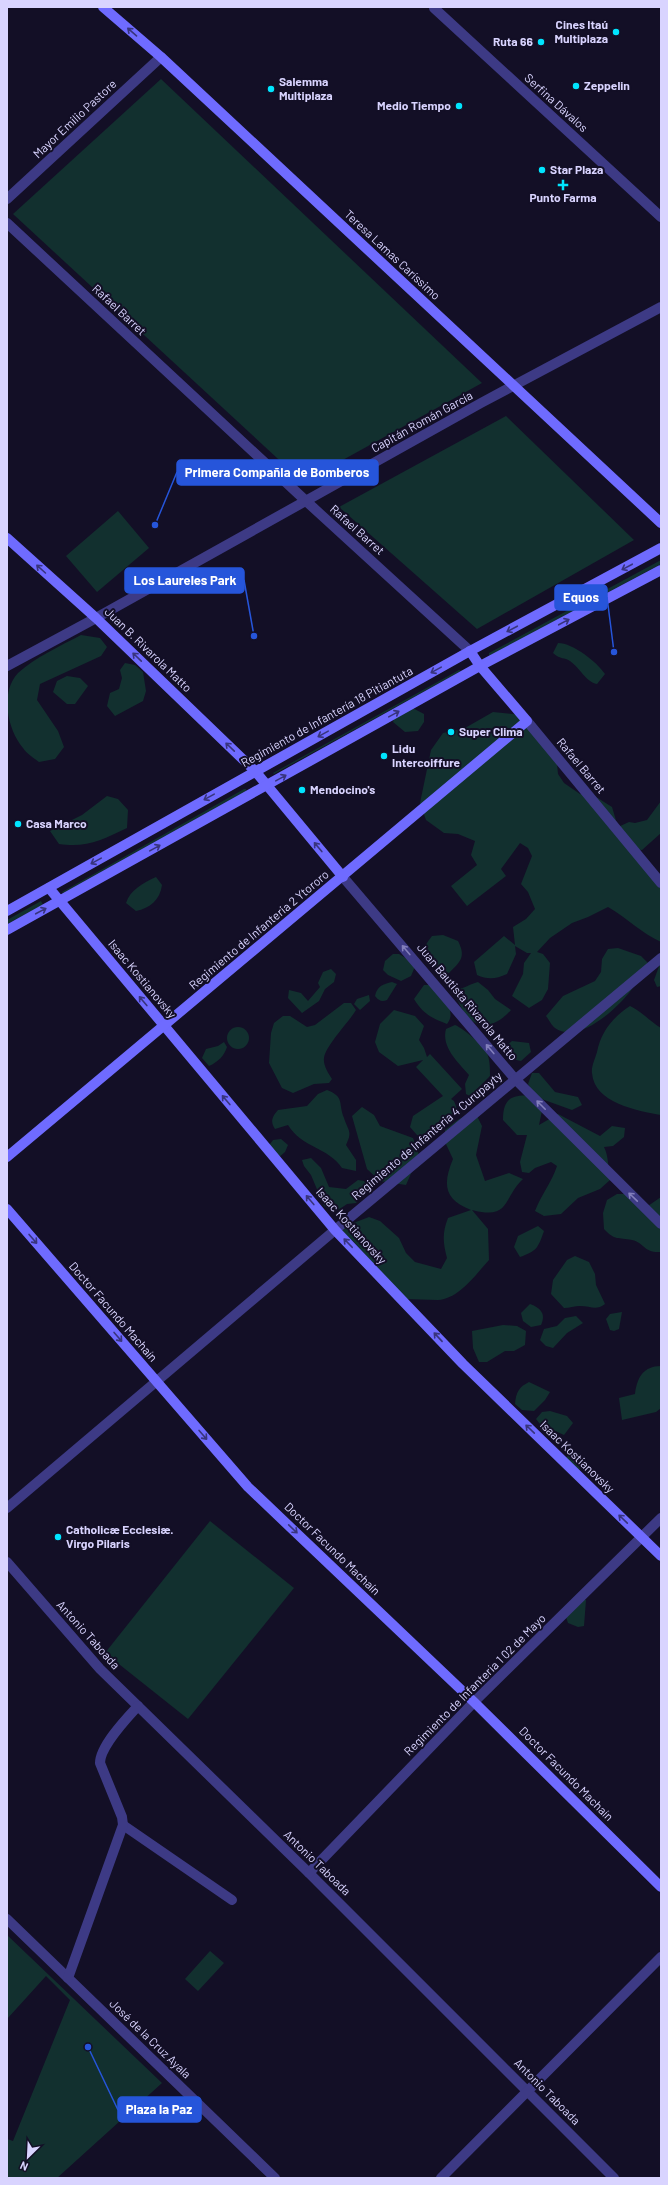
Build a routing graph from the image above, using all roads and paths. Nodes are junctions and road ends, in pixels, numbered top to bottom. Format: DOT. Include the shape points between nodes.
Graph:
graph roads {
  1 [pos="103,7"];
  2 [pos="434,8"];
  3 [pos="161,57"];
  4 [pos="7,199"];
  5 [pos="661,217"];
  6 [pos="7,222"];
  7 [pos="661,307"];
  8 [pos="513,387"];
  9 [pos="306,502"];
  10 [pos="661,523"];
  11 [pos="7,538"];
  12 [pos="661,548"];
  13 [pos="661,570"];
  14 [pos="96,618"];
  15 [pos="470,651"];
  16 [pos="7,666"];
  17 [pos="480,666"];
  18 [pos="527,721"];
  19 [pos="255,771"];
  20 [pos="267,786"];
  21 [pos="343,877"];
  22 [pos="661,883"];
  23 [pos="49,888"];
  24 [pos="59,902"];
  25 [pos="7,911"];
  26 [pos="7,930"];
  27 [pos="661,958"];
  28 [pos="164,1026"];
  29 [pos="515,1079"];
  30 [pos="7,1157"];
  31 [pos="7,1210"];
  32 [pos="661,1224"];
  33 [pos="335,1230"];
  34 [pos="156,1381"];
  35 [pos="7,1508"];
  36 [pos="661,1518"];
  37 [pos="642,1537"];
  38 [pos="661,1556"];
  39 [pos="7,1562"];
  40 [pos="474,1702"];
  41 [pos="138,1706"];
  42 [pos="123,1824"];
  43 [pos="309,1873"];
  44 [pos="661,1887"];
  45 [pos="232,1900"];
  46 [pos="7,1919"];
  47 [pos="661,1957"];
  48 [pos="68,1978"];
  49 [pos="528,2091"];
  50 [pos="275,2178"];
  51 [pos="441,2178"];
  52 [pos="614,2178"];
  3 -- 1 [label="main road, Teresa Lamas Caríssimo, one-way"];
  2 -- 5 [label="street, Serfina Dávalos"];
  3 -- 4 [label="street, Mayor Emilio Pastore"];
  3 -- 8 [label="main road, Teresa Lamas Caríssimo"];
  6 -- 9 [label="street, Rafael Barret"];
  7 -- 8 [label="street, Capitán Román García"];
  8 -- 9 [label="street, Capitán Román García"];
  8 -- 10 [label="main road, Teresa Lamas Caríssimo"];
  9 -- 14 [label="street, Capitán Román García"];
  9 -- 15 [label="street, Rafael Barret"];
  14 -- 11 [label="main road, Juan B. Rivarola Matto, one-way"];
  12 -- 15 [label="main road, Regimiento de Infantería 18 Pitiantuta, one-way"];
  17 -- 13 [label="main road, one-way"];
  14 -- 16 [label="street, Capitán Román García"];
  19 -- 14 [label="main road, Juan B. Rivarola Matto, one-way"];
  15 -- 17 [label="main road, Rafael Barret"];
  15 -- 19 [label="main road, Regimiento de Infantería 18 Pitiantuta, one-way"];
  17 -- 18 [label="main road, Rafael Barret"];
  20 -- 17 [label="main road, one-way"];
  18 -- 21 [label="main road, Regimiento de Infanteria 2 Ytororo"];
  18 -- 22 [label="street, Rafael Barret"];
  19 -- 20 [label="main road, Juan B. Rivarola Matto"];
  19 -- 23 [label="main road, Regimiento de Infantería 18 Pitiantuta, one-way"];
  21 -- 20 [label="main road, Juan Bautista Rivarola Matto, one-way"];
  24 -- 20 [label="main road, one-way"];
  21 -- 28 [label="main road, Regimiento de Infanteria 2 Ytororo"];
  29 -- 21 [label="street, Juan Bautista Rivarola Matto, one-way"];
  23 -- 24 [label="main road, Isaac Kostianovsky"];
  23 -- 25 [label="main road, Regimiento de Infantería 18 Pitiantuta"];
  26 -- 24 [label="main road, one-way"];
  28 -- 24 [label="main road, Isaac Kostianovsky, one-way"];
  27 -- 29 [label="street, Regimiento de Infanteria 4 Curupayty"];
  28 -- 30 [label="main road, Regimiento de Infanteria 2 Ytororo"];
  33 -- 28 [label="main road, Isaac Kostianovsky, one-way"];
  32 -- 29 [label="street, Juan Bautista Rivarola Matto, one-way"];
  29 -- 33 [label="street, Regimiento de Infanteria 4 Curupayty"];
  31 -- 34 [label="main road, Doctor Facundo Machaín, one-way"];
  33 -- 34 [label="street, Regimiento de Infanteria 4 Curupayty"];
  37 -- 33 [label="main road, Isaac Kostianovsky, one-way" via="468,1369"];
  34 -- 35 [label="street, Regimiento de Infanteria 4 Curupayty"];
  34 -- 40 [label="main road, Doctor Facundo Machaín, one-way" via="248,1487"];
  36 -- 37 [label="street, Regimiento de Infanteria 1 02 de Mayo"];
  37 -- 38 [label="main road, Isaac Kostianovsky"];
  37 -- 40 [label="street, Regimiento de Infanteria 1 02 de Mayo"];
  39 -- 41 [label="street, Antonio Taboada" via="83,1652"];
  40 -- 43 [label="street, Regimiento de Infanteria 1 02 de Mayo"];
  40 -- 44 [label="main road, Doctor Facundo Machaín"];
  41 -- 42 [label="street" via="100,1758"];
  41 -- 43 [label="street, Antonio Taboada"];
  42 -- 45 [label="street"];
  42 -- 48 [label="street"];
  43 -- 49 [label="street, Antonio Taboada"];
  46 -- 48 [label="street, José de la Cruz Ayala"];
  47 -- 49 [label="street"];
  48 -- 50 [label="street, José de la Cruz Ayala"];
  49 -- 51 [label="street"];
  49 -- 52 [label="street, Antonio Taboada"];
}
